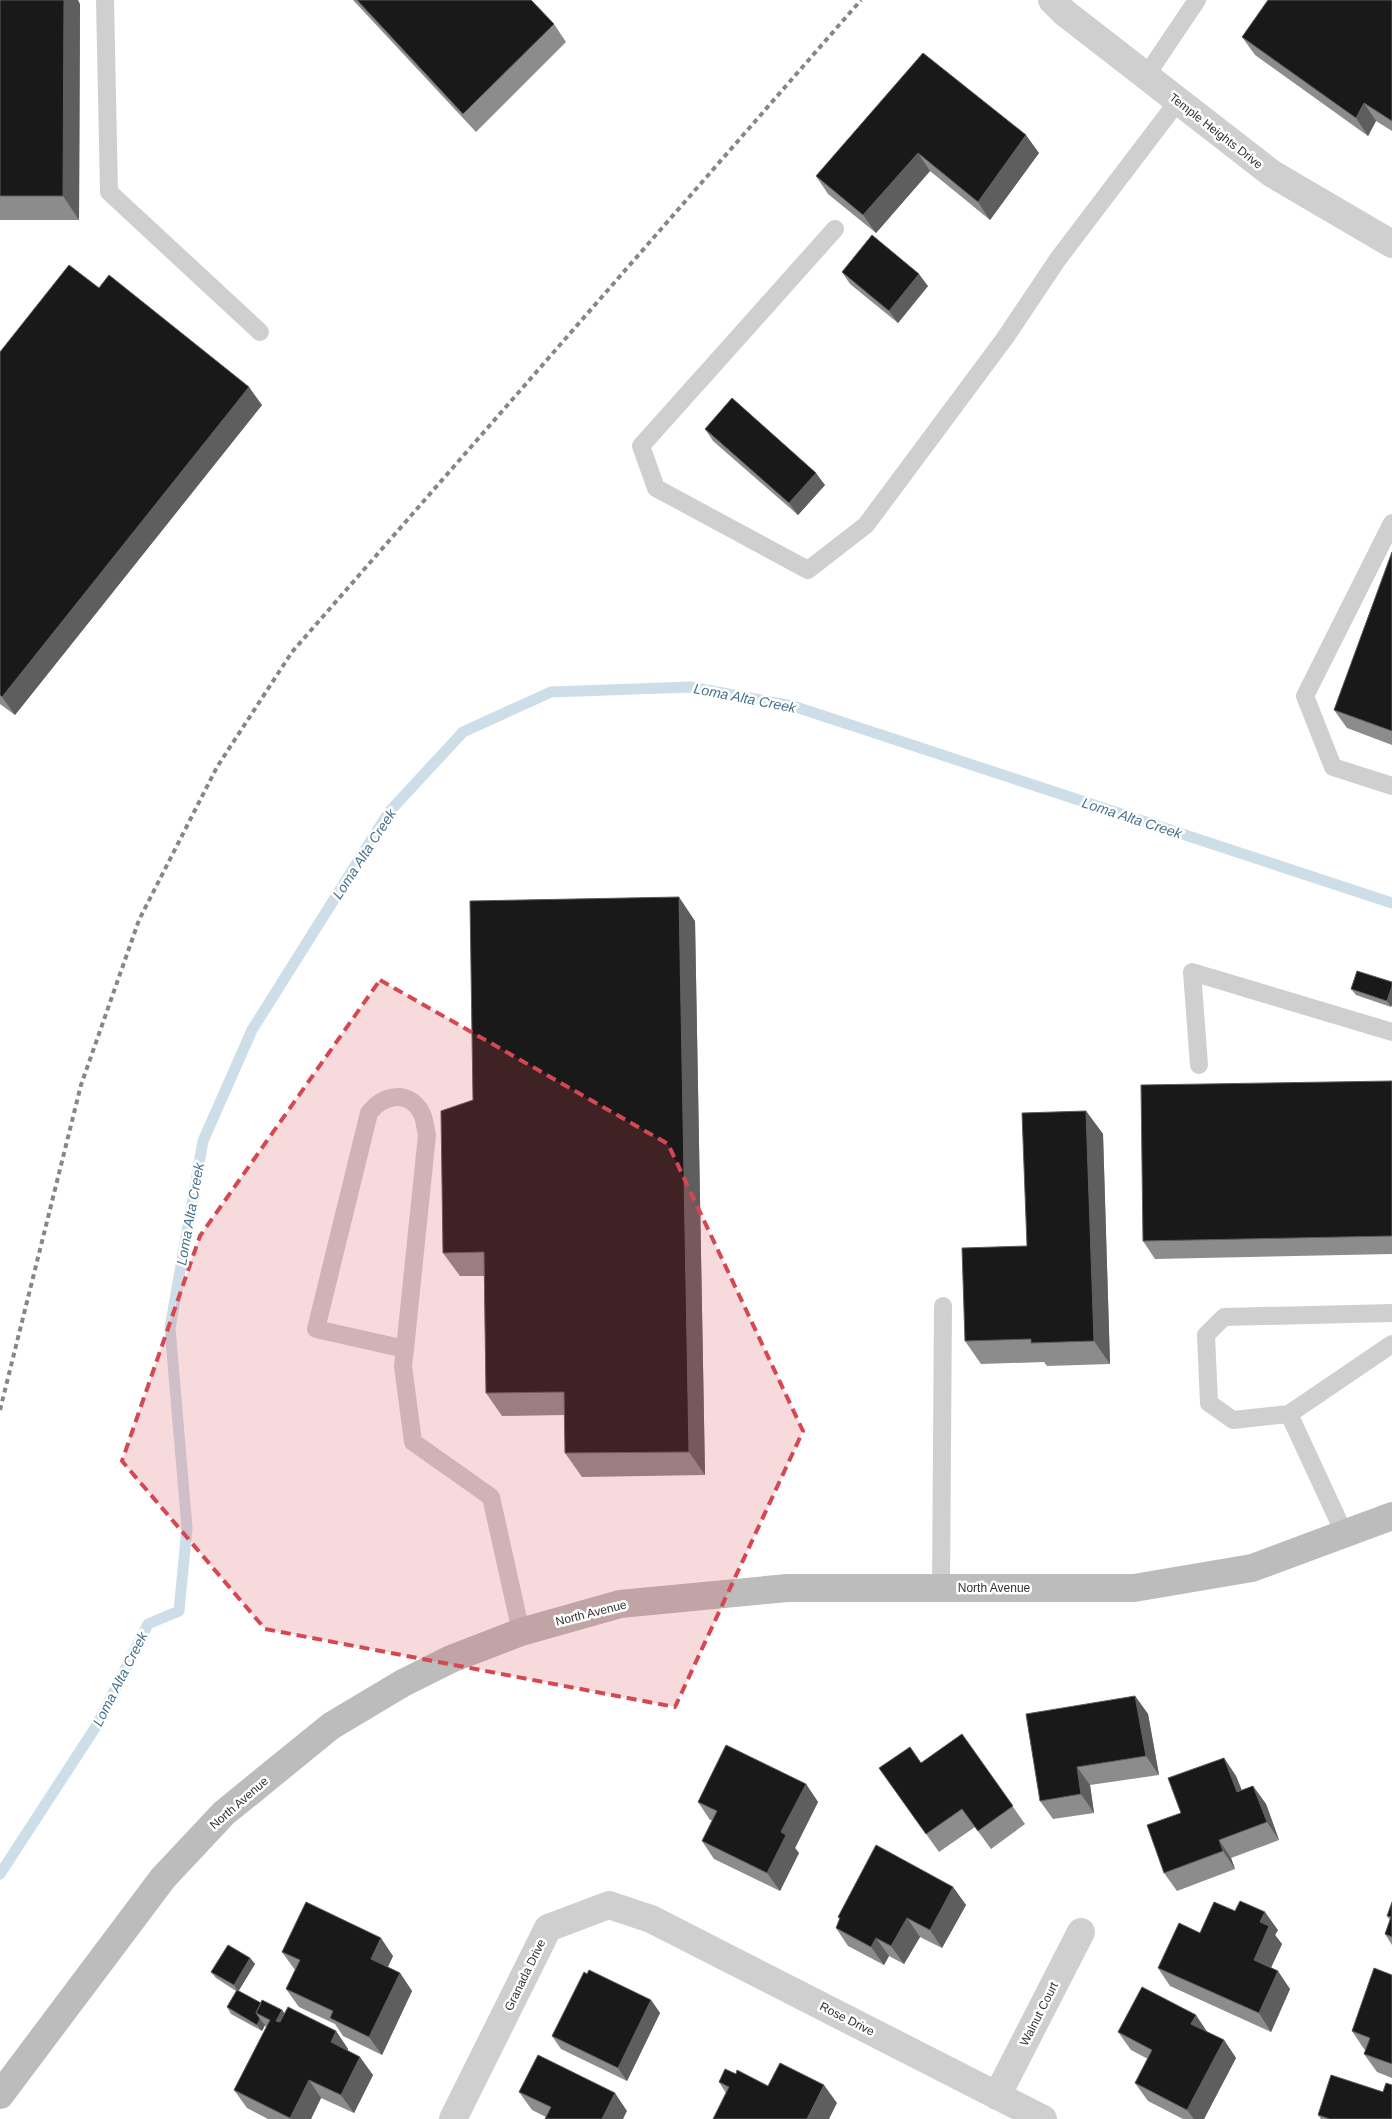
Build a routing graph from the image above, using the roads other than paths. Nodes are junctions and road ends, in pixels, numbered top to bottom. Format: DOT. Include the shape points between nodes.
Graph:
graph roads {
  1 [pos="105,0"];
  2 [pos="1052,0"];
  3 [pos="1197,0"];
  4 [pos="1146,76"];
  5 [pos="1178,101"];
  6 [pos="835,229"];
  7 [pos="1392,244"];
  8 [pos="260,332"];
  9 [pos="1392,523"];
  10 [pos="1392,786"];
  11 [pos="1392,1032"];
  12 [pos="1199,1065"];
  13 [pos="943,1306"];
  14 [pos="1392,1313"];
  15 [pos="1392,1344"];
  16 [pos="405,1349"];
  17 [pos="1289,1414"];
  18 [pos="1392,1516"];
  19 [pos="1345,1535"];
  20 [pos="941,1588"];
  21 [pos="521,1632"];
  22 [pos="651,1919"];
  23 [pos="1081,1932"];
  24 [pos="0,2095"];
  25 [pos="997,2096"];
  26 [pos="453,2119"];
  27 [pos="1043,2119"];
  1 -- 8 [label="lane" via="109,192"];
  2 -- 4 [label="street, Temple Heights Drive"];
  3 -- 4 [label="lane"];
  4 -- 5 [label="street, Temple Heights Drive"];
  5 -- 6 [label="lane" via="1058,259 1005,338 866,525 808,570 656,488 641,446"];
  5 -- 7 [label="street, Temple Heights Drive" via="1271,173"];
  9 -- 10 [label="lane" via="1305,696 1332,767"];
  11 -- 12 [label="lane" via="1192,972"];
  13 -- 20 [label="lane"];
  14 -- 17 [label="lane" via="1224,1317 1206,1335 1209,1403 1233,1420"];
  15 -- 17 [label="lane"];
  16 -- 16 [label="lane" via="427,1135 423,1113 416,1104 405,1097 388,1097 375,1104 369,1113 316,1329"];
  16 -- 21 [label="lane" via="403,1366 413,1442 492,1497"];
  17 -- 19 [label="lane"];
  18 -- 19 [label="main road, North Avenue"];
  19 -- 20 [label="main road, North Avenue" via="1252,1568 1134,1588"];
  20 -- 21 [label="main road, North Avenue" via="787,1588 620,1604"];
  21 -- 24 [label="main road, North Avenue" via="451,1659 331,1726 224,1812 163,1878"];
  22 -- 25 [label="street, Rose Drive"];
  22 -- 26 [label="street, Granada Drive" via="609,1905 548,1928"];
  23 -- 25 [label="street, Walnut Court"];
  25 -- 27 [label="street, Rose Drive"];
}
